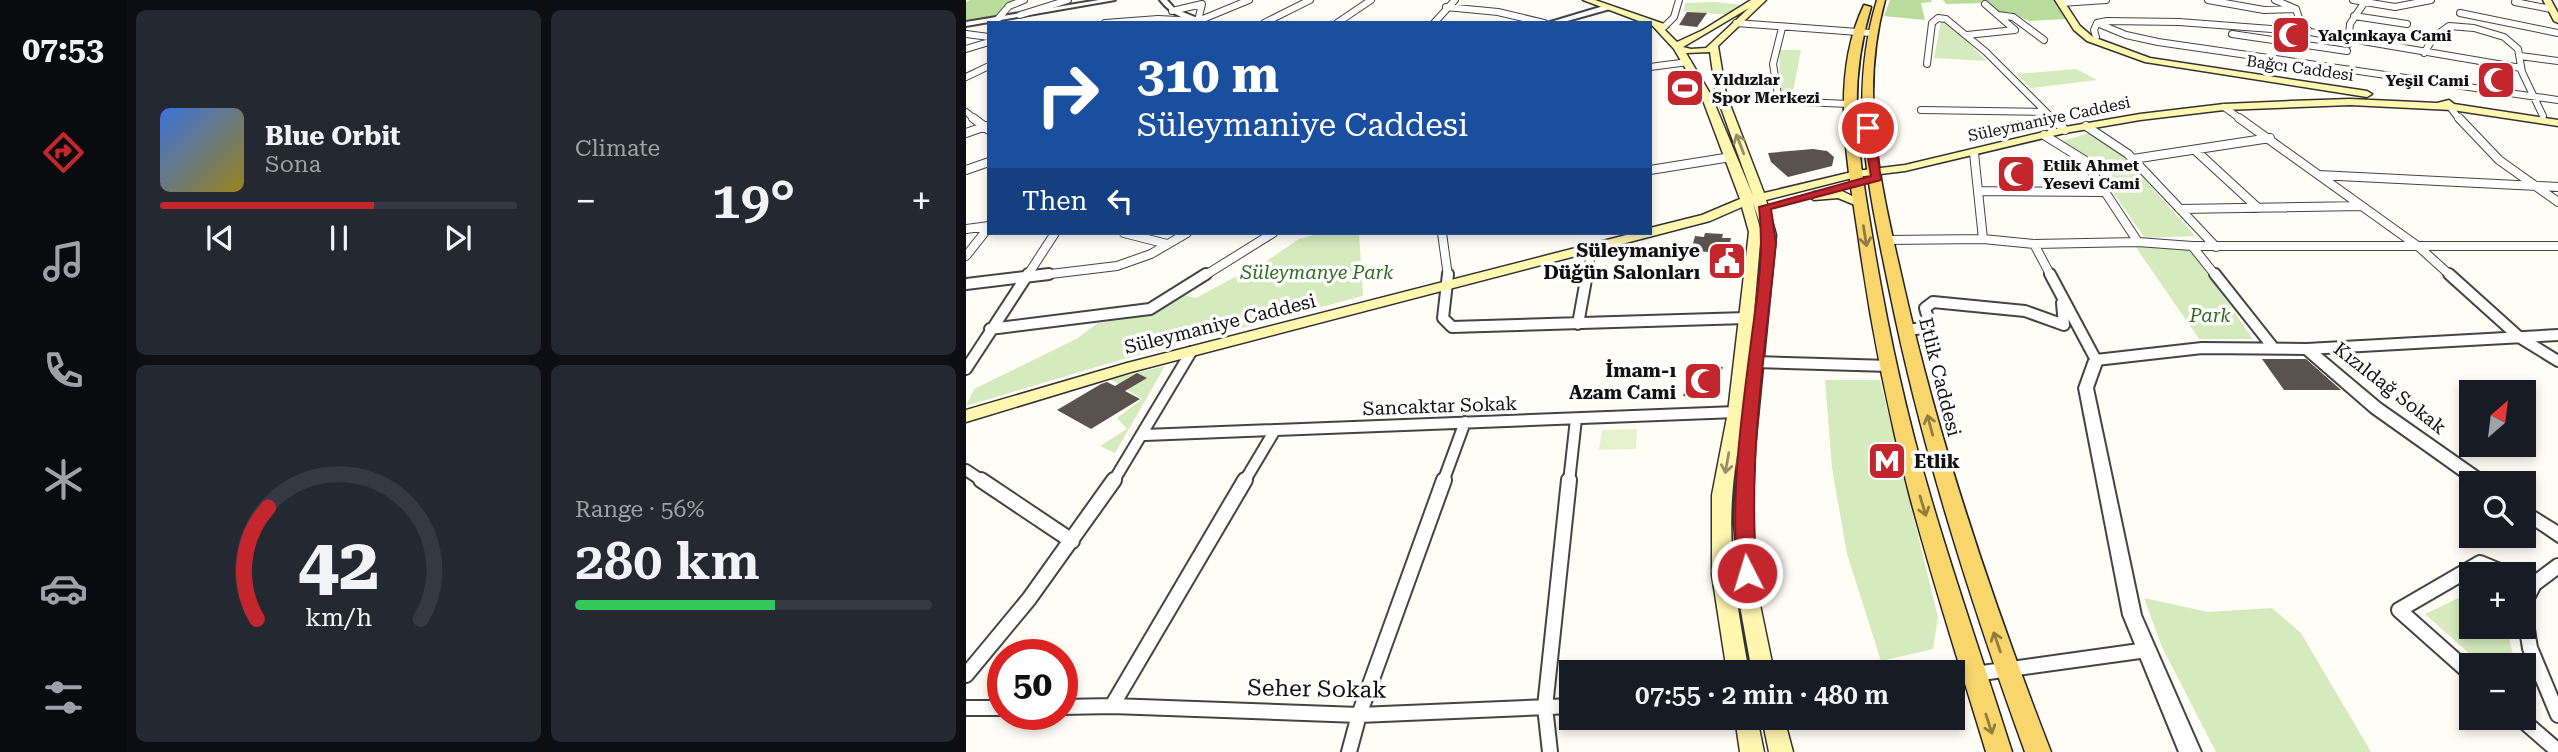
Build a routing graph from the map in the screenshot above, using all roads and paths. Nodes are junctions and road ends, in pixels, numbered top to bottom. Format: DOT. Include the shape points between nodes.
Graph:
graph roads {
  1 [pos="1024,0"];
  2 [pos="1068,0"];
  3 [pos="1112,0"];
  4 [pos="1163,0"];
  5 [pos="1249,0"];
  6 [pos="1310,0"];
  7 [pos="1371,0"];
  8 [pos="1455,0"];
  9 [pos="1587,0"];
  10 [pos="1679,0"];
  11 [pos="1756,0"];
  12 [pos="1762,0"];
  13 [pos="1870,0"];
  14 [pos="1881,0"];
  15 [pos="2106,0"];
  16 [pos="2208,0"];
  17 [pos="2275,0"];
  18 [pos="2353,0"];
  19 [pos="2431,0"];
  20 [pos="2547,0"];
  21 [pos="2065,1"];
  22 [pos="2365,1"];
  23 [pos="2515,2"];
  24 [pos="1985,4"];
  25 [pos="1607,6"];
  26 [pos="1446,8"];
  27 [pos="2296,9"];
  28 [pos="2551,9"];
  29 [pos="1172,10"];
  30 [pos="2460,13"];
  31 [pos="1997,15"];
  32 [pos="2354,16"];
  33 [pos="2482,18"];
  34 [pos="997,20"];
  35 [pos="987,21"];
  36 [pos="989,21"];
  37 [pos="1200,21"];
  38 [pos="1202,21"];
  39 [pos="1204,21"];
  40 [pos="1268,21"];
  41 [pos="1340,21"];
  42 [pos="1436,21"];
  43 [pos="1535,21"];
  44 [pos="1558,21"];
  45 [pos="1646,21"];
  46 [pos="2558,21"];
  47 [pos="1652,23"];
  48 [pos="1736,23"];
  49 [pos="2097,23"];
  50 [pos="966,24"];
  51 [pos="2407,24"];
  52 [pos="2224,25"];
  53 [pos="1659,26"];
  54 [pos="1782,28"];
  55 [pos="2474,28"];
  56 [pos="2310,32"];
  57 [pos="1865,33"];
  58 [pos="2558,33"];
  59 [pos="966,34"];
  60 [pos="2232,34"];
  61 [pos="1967,35"];
  62 [pos="2096,37"];
  63 [pos="987,39"];
  64 [pos="1692,39"];
  65 [pos="987,40"];
  66 [pos="2044,40"];
  67 [pos="2349,40"];
  68 [pos="2238,41"];
  69 [pos="1714,46"];
  70 [pos="967,48"];
  71 [pos="1678,48"];
  72 [pos="2245,48"];
  73 [pos="2424,52"];
  74 [pos="2251,55"];
  75 [pos="2520,55"];
  76 [pos="2558,61"];
  77 [pos="1688,62"];
  78 [pos="1927,64"];
  79 [pos="987,67"];
  80 [pos="1652,67"];
  81 [pos="2521,68"];
  82 [pos="987,76"];
  83 [pos="967,77"];
  84 [pos="2532,96"];
  85 [pos="2558,100"];
  86 [pos="1849,104"];
  87 [pos="2449,105"];
  88 [pos="2224,107"];
  89 [pos="1921,110"];
  90 [pos="966,112"];
  91 [pos="2045,112"];
  92 [pos="2543,116"];
  93 [pos="2558,121"];
  94 [pos="2086,127"];
  95 [pos="987,128"];
  96 [pos="2065,130"];
  97 [pos="966,133"];
  98 [pos="2044,135"];
  99 [pos="2270,138"];
  100 [pos="2195,150"];
  101 [pos="1974,153"];
  102 [pos="1731,157"];
  103 [pos="2133,159"];
  104 [pos="987,163"];
  105 [pos="966,170"];
  106 [pos="1652,170"];
  107 [pos="1876,174"];
  108 [pos="2319,175"];
  109 [pos="1856,178"];
  110 [pos="2529,186"];
  111 [pos="2558,187"];
  112 [pos="1979,191"];
  113 [pos="2105,192"];
  114 [pos="1814,196"];
  115 [pos="2558,202"];
  116 [pos="1860,203"];
  117 [pos="1756,205"];
  118 [pos="2362,206"];
  119 [pos="2258,208"];
  120 [pos="2180,209"];
  121 [pos="987,227"];
  122 [pos="966,229"];
  123 [pos="987,230"];
  124 [pos="1652,231"];
  125 [pos="1054,235"];
  126 [pos="1132,235"];
  127 [pos="1183,235"];
  128 [pos="1270,235"];
  129 [pos="1442,235"];
  130 [pos="1638,235"];
  131 [pos="1983,239"];
  132 [pos="1887,240"];
  133 [pos="2138,242"];
  134 [pos="1167,244"];
  135 [pos="2034,244"];
  136 [pos="2192,246"];
  137 [pos="2558,246"];
  138 [pos="2216,247"];
  139 [pos="2419,247"];
  140 [pos="1592,248"];
  141 [pos="966,256"];
  142 [pos="1029,276"];
  143 [pos="966,284"];
  144 [pos="1450,286"];
  145 [pos="2062,300"];
  146 [pos="1746,318"];
  147 [pos="1578,324"];
  148 [pos="990,329"];
  149 [pos="1905,330"];
  150 [pos="2558,335"];
  151 [pos="2519,337"];
  152 [pos="2272,346"];
  153 [pos="2307,348"];
  154 [pos="1191,352"];
  155 [pos="2096,360"];
  156 [pos="2558,361"];
  157 [pos="1755,362"];
  158 [pos="1890,366"];
  159 [pos="966,369"];
  160 [pos="1736,412"];
  161 [pos="966,415"];
  162 [pos="1576,419"];
  163 [pos="1465,422"];
  164 [pos="1275,430"];
  165 [pos="1145,435"];
  166 [pos="966,470"];
  167 [pos="2465,471"];
  168 [pos="2536,519"];
  169 [pos="2558,535"];
  170 [pos="1072,541"];
  171 [pos="2558,566"];
  172 [pos="2459,575"];
  173 [pos="2536,578"];
  174 [pos="2529,639"];
  175 [pos="2147,650"];
  176 [pos="972,659"];
  177 [pos="1736,660"];
  178 [pos="1761,660"];
  179 [pos="2459,663"];
  180 [pos="2006,669"];
  181 [pos="1974,674"];
  182 [pos="966,675"];
  183 [pos="1965,675"];
  184 [pos="1112,706"];
  185 [pos="1559,706"];
  186 [pos="1078,707"];
  187 [pos="1545,707"];
  188 [pos="966,708"];
  189 [pos="987,708"];
  190 [pos="1359,715"];
  191 [pos="2558,715"];
  192 [pos="1748,730"];
  193 [pos="1776,730"];
  194 [pos="2534,730"];
  195 [pos="2558,751"];
  196 [pos="1349,752"];
  197 [pos="1550,752"];
  198 [pos="1752,752"];
  199 [pos="1781,752"];
  200 [pos="1999,752"];
  201 [pos="2038,752"];
  202 [pos="2190,752"];
  1 -- 34 [label="street" via="1009,6"];
  2 -- 34 [label="street"];
  3 -- 34 [label="street"];
  4 -- 29 [label="street"];
  5 -- 39 [label="street"];
  6 -- 40 [label="street"];
  7 -- 41 [label="street"];
  8 -- 26 [label="street"];
  9 -- 25 [label="main road"];
  10 -- 53 [label="street" via="1674,17"];
  11 -- 64 [label="main road"];
  12 -- 48 [label="main road"];
  13 -- 57 [label="main road, Etlik Caddesi"];
  14 -- 57 [label="main road, Etlik Caddesi"];
  15 -- 21 [label="street"];
  16 -- 27 [label="street" via="2264,10"];
  17 -- 27 [label="street"];
  18 -- 22 [label="street"];
  19 -- 22 [label="street" via="2406,7"];
  20 -- 28 [label="main road"];
  21 -- 62 [label="main road, Bağcı Caddesi"];
  21 -- 87 [label="main road, Bağcı Caddesi" via="2077,28 2090,39 2148,60"];
  22 -- 32 [label="street"];
  23 -- 28 [label="street"];
  24 -- 31 [label="street"];
  25 -- 44 [label="street"];
  25 -- 45 [label="main road"];
  26 -- 42 [label="street"];
  26 -- 43 [label="street"];
  27 -- 56 [label="street" via="2301,24"];
  28 -- 46 [label="main road"];
  29 -- 37 [label="street"];
  29 -- 38 [label="street" via="1202,4"];
  30 -- 33 [label="street"];
  31 -- 61 [label="street" via="2015,30"];
  31 -- 66 [label="street" via="2013,18"];
  32 -- 51 [label="street"];
  32 -- 67 [label="street"];
  33 -- 55 [label="street"];
  33 -- 58 [label="street"];
  34 -- 36 [label="street"];
  35 -- 50 [label="street"];
  47 -- 53 [label="main road"];
  48 -- 54 [label="street"];
  48 -- 69 [label="main road"];
  49 -- 52 [label="street"];
  49 -- 62 [label="street"];
  49 -- 74 [label="street" via="2136,38"];
  52 -- 56 [label="street"];
  52 -- 60 [label="street"];
  53 -- 64 [label="main road"];
  53 -- 71 [label="main road"];
  54 -- 57 [label="street"];
  54 -- 86 [label="street" via="1772,65 1779,101"];
  55 -- 73 [label="street" via="2442,29"];
  55 -- 75 [label="street" via="2509,38"];
  56 -- 67 [label="street"];
  57 -- 86 [label="main road, Etlik Caddesi"];
  57 -- 107 [label="main road, Etlik Caddesi" via="1865,107"];
  59 -- 63 [label="street"];
  60 -- 67 [label="street" via="2347,52"];
  60 -- 68 [label="street"];
  61 -- 78 [label="street" via="1945,18 1934,20"];
  61 -- 91 [label="street"];
  62 -- 87 [label="main road, Bağcı Caddesi" via="2123,49 2199,66"];
  64 -- 69 [label="main road" via="1708,40"];
  64 -- 71 [label="main road" via="1679,43"];
  65 -- 70 [label="street"];
  67 -- 73 [label="street"];
  69 -- 71 [label="main road" via="1698,52"];
  117 -- 69 [label="main road, one-way" via="1719,88"];
  71 -- 77 [label="main road"];
  72 -- 74 [label="street"];
  73 -- 81 [label="street"];
  74 -- 84 [label="street"];
  75 -- 76 [label="street"];
  75 -- 81 [label="street"];
  77 -- 80 [label="street"];
  77 -- 102 [label="main road"];
  79 -- 83 [label="street"];
  81 -- 84 [label="street"];
  82 -- 83 [label="street"];
  84 -- 85 [label="street"];
  84 -- 92 [label="street"];
  86 -- 109 [label="main road, Etlik Caddesi"];
  87 -- 88 [label="main road, Süleymaniye Caddesi" via="2350,102"];
  87 -- 92 [label="main road, Bağcı Caddesi"];
  87 -- 93 [label="main road, Bağcı Caddesi"];
  87 -- 110 [label="street" via="2469,131"];
  88 -- 94 [label="main road, Süleymaniye Caddesi"];
  88 -- 99 [label="street"];
  89 -- 91 [label="street"];
  90 -- 95 [label="street"];
  91 -- 96 [label="street"];
  92 -- 93 [label="main road, Bağcı Caddesi"];
  94 -- 96 [label="main road, Süleymaniye Caddesi"];
  94 -- 103 [label="street"];
  95 -- 97 [label="street"];
  96 -- 98 [label="main road, Süleymaniye Caddesi"];
  98 -- 101 [label="main road, Süleymaniye Caddesi"];
  98 -- 113 [label="street" via="2084,160"];
  99 -- 100 [label="street"];
  99 -- 108 [label="street"];
  100 -- 103 [label="street"];
  100 -- 119 [label="street"];
  101 -- 107 [label="main road, Süleymaniye Caddesi"];
  101 -- 112 [label="street"];
  102 -- 106 [label="street"];
  102 -- 117 [label="main road"];
  103 -- 120 [label="street"];
  104 -- 105 [label="street"];
  107 -- 109 [label="main road, Süleymaniye Caddesi"];
  107 -- 132 [label="main road, Etlik Caddesi"];
  108 -- 110 [label="street"];
  108 -- 118 [label="street"];
  109 -- 114 [label="main road, Süleymaniye Caddesi"];
  109 -- 116 [label="main road, Etlik Caddesi"];
  109 -- 117 [label="main road, Süleymaniye Caddesi"];
  110 -- 111 [label="street"];
  110 -- 115 [label="street"];
  112 -- 113 [label="street"];
  112 -- 131 [label="street"];
  113 -- 133 [label="street"];
  114 -- 116 [label="main road, Süleymaniye Caddesi" via="1840,194"];
  114 -- 117 [label="main road, Süleymaniye Caddesi"];
  116 -- 158 [label="main road, Etlik Caddesi, one-way"];
  117 -- 124 [label="main road, Süleymaniye Caddesi"];
  117 -- 146 [label="main road"];
  117 -- 157 [label="main road" via="1769,243"];
  118 -- 119 [label="street"];
  118 -- 139 [label="street"];
  119 -- 120 [label="street"];
  120 -- 138 [label="street"];
  121 -- 122 [label="street"];
  123 -- 141 [label="street"];
  125 -- 142 [label="street"];
  126 -- 134 [label="street"];
  127 -- 134 [label="street"];
  128 -- 148 [label="street" via="1150,309"];
  129 -- 144 [label="street"];
  130 -- 140 [label="main road, Süleymaniye Caddesi"];
  131 -- 132 [label="street"];
  131 -- 135 [label="street"];
  132 -- 149 [label="main road, Etlik Caddesi"];
  133 -- 135 [label="street"];
  133 -- 136 [label="street"];
  134 -- 142 [label="street" via="1116,266"];
  135 -- 145 [label="street"];
  136 -- 138 [label="street"];
  136 -- 152 [label="street"];
  137 -- 139 [label="street"];
  138 -- 139 [label="street"];
  139 -- 151 [label="street"];
  140 -- 144 [label="main road, Süleymaniye Caddesi"];
  140 -- 147 [label="street"];
  142 -- 143 [label="street"];
  142 -- 148 [label="street"];
  144 -- 147 [label="street" via="1443,318 1452,327"];
  144 -- 154 [label="main road, Süleymaniye Caddesi"];
  145 -- 149 [label="street" via="2064,325 2025,311 1933,302 1925,308 1925,328"];
  145 -- 155 [label="street"];
  146 -- 147 [label="street"];
  146 -- 160 [label="main road"];
  148 -- 159 [label="street"];
  180 -- 149 [label="main road, Etlik Caddesi, one-way" via="1953,514"];
  150 -- 151 [label="street"];
  151 -- 153 [label="street"];
  151 -- 156 [label="street"];
  152 -- 153 [label="street"];
  152 -- 155 [label="street" via="2140,352"];
  153 -- 167 [label="street, Kızıldağ Sokak" via="2376,408"];
  154 -- 161 [label="main road, Süleymaniye Caddesi"];
  154 -- 165 [label="street"];
  155 -- 175 [label="street" via="2086,388 2132,615"];
  157 -- 158 [label="street"];
  157 -- 178 [label="main road" via="1743,521 1749,600"];
  158 -- 181 [label="main road, Etlik Caddesi, one-way" via="1919,493"];
  160 -- 162 [label="street, Sancaktar Sokak"];
  160 -- 177 [label="main road, one-way" via="1721,495 1722,575"];
  162 -- 163 [label="street, Sancaktar Sokak"];
  162 -- 187 [label="street"];
  163 -- 164 [label="street, Sancaktar Sokak"];
  163 -- 190 [label="street"];
  164 -- 165 [label="street, Sancaktar Sokak"];
  164 -- 184 [label="street"];
  165 -- 170 [label="street"];
  166 -- 170 [label="street"];
  168 -- 169 [label="street"];
  170 -- 176 [label="street" via="1001,635"];
  171 -- 173 [label="street"];
  172 -- 179 [label="street" via="2399,610"];
  174 -- 191 [label="street"];
  175 -- 180 [label="street"];
  175 -- 202 [label="street"];
  176 -- 182 [label="street"];
  180 -- 181 [label="street"];
  180 -- 201 [label="main road, Etlik Caddesi"];
  181 -- 183 [label="street"];
  181 -- 200 [label="main road, Etlik Caddesi, one-way"];
  184 -- 186 [label="street, Seher Sokak"];
  184 -- 190 [label="street, Seher Sokak"];
  185 -- 187 [label="street, Seher Sokak"];
  187 -- 190 [label="street, Seher Sokak"];
  187 -- 197 [label="street"];
  188 -- 189 [label="street"];
  190 -- 196 [label="street"];
  192 -- 198 [label="main road"];
  193 -- 199 [label="main road"];
  194 -- 195 [label="street"];
}
